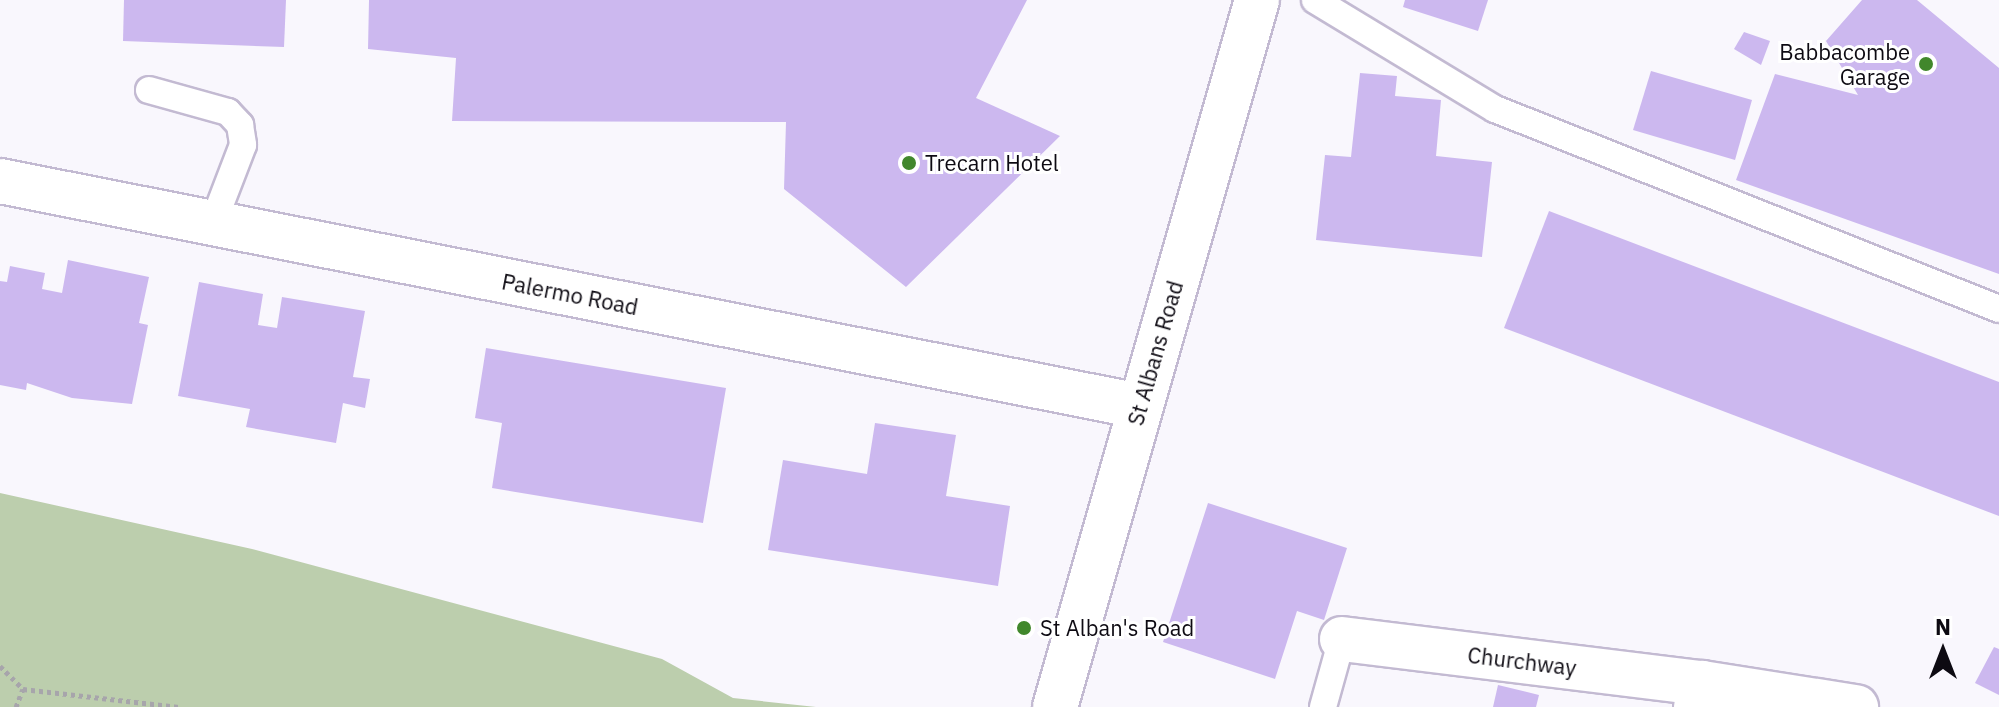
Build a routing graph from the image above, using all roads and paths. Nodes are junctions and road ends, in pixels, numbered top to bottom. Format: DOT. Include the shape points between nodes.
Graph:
graph roads {
  1 [pos="1257,0"];
  2 [pos="1315,0"];
  3 [pos="149,90"];
  4 [pos="0,181"];
  5 [pos="213,223"];
  6 [pos="1999,309"];
  7 [pos="1139,406"];
  8 [pos="1342,639"];
  9 [pos="0,666"];
  10 [pos="23,689"];
  11 [pos="1699,695"];
  12 [pos="16,707"];
  13 [pos="179,707"];
  14 [pos="1055,707"];
  15 [pos="1323,707"];
  16 [pos="1856,707"];
  1 -- 7 [label="street, St Albans Road"];
  2 -- 6 [label="lane" via="1495,109"];
  3 -- 5 [label="lane" via="228,112 240,125 243,145"];
  4 -- 5 [label="street, Palermo Road"];
  5 -- 7 [label="street, Palermo Road"];
  7 -- 14 [label="street, St Albans Road"];
  8 -- 11 [label="street, Churchway"];
  8 -- 15 [label="lane"];
  9 -- 10 [label="path"];
  10 -- 12 [label="path"];
  10 -- 13 [label="path"];
  11 -- 16 [label="street, Churchway"];
}
